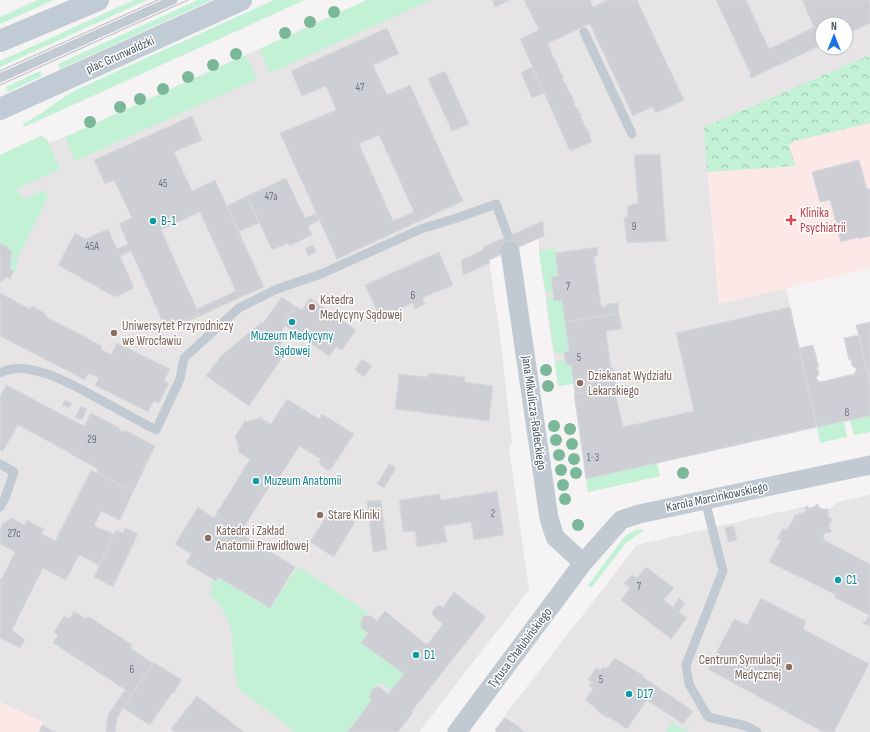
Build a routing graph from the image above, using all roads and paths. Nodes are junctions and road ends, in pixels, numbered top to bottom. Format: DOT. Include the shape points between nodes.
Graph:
graph roads {
  1 [pos="98,0"];
  2 [pos="173,0"];
  3 [pos="241,0"];
  4 [pos="584,32"];
  5 [pos="0,41"];
  6 [pos="0,78"];
  7 [pos="0,109"];
  8 [pos="632,134"];
  9 [pos="509,243"];
  10 [pos="0,373"];
  11 [pos="0,464"];
  12 [pos="870,465"];
  13 [pos="704,500"];
  14 [pos="0,507"];
  15 [pos="583,563"];
  16 [pos="457,732"];
  17 [pos="757,732"];
  1 -- 5 [label="main road"];
  2 -- 6 [label="lane"];
  3 -- 7 [label="main road, plac Grunwaldzki"];
  4 -- 8 [label="lane"];
  9 -- 10 [label="lane" via="496,204 421,229 321,274 277,289 239,308 184,358 180,379 156,430 64,380 41,372 21,369"];
  9 -- 15 [label="street, Jana Mikulicza-Radeckiego" via="549,518 555,537"];
  11 -- 14 [label="lane" via="14,472"];
  12 -- 13 [label="street, Karola Marcinkowskiego"];
  13 -- 15 [label="street, Karola Marcinkowskiego" via="621,520"];
  13 -- 17 [label="lane" via="723,571 686,666 689,684 708,717 746,726"];
  15 -- 16 [label="street, Tytusa Chałubińskiego"];
}
